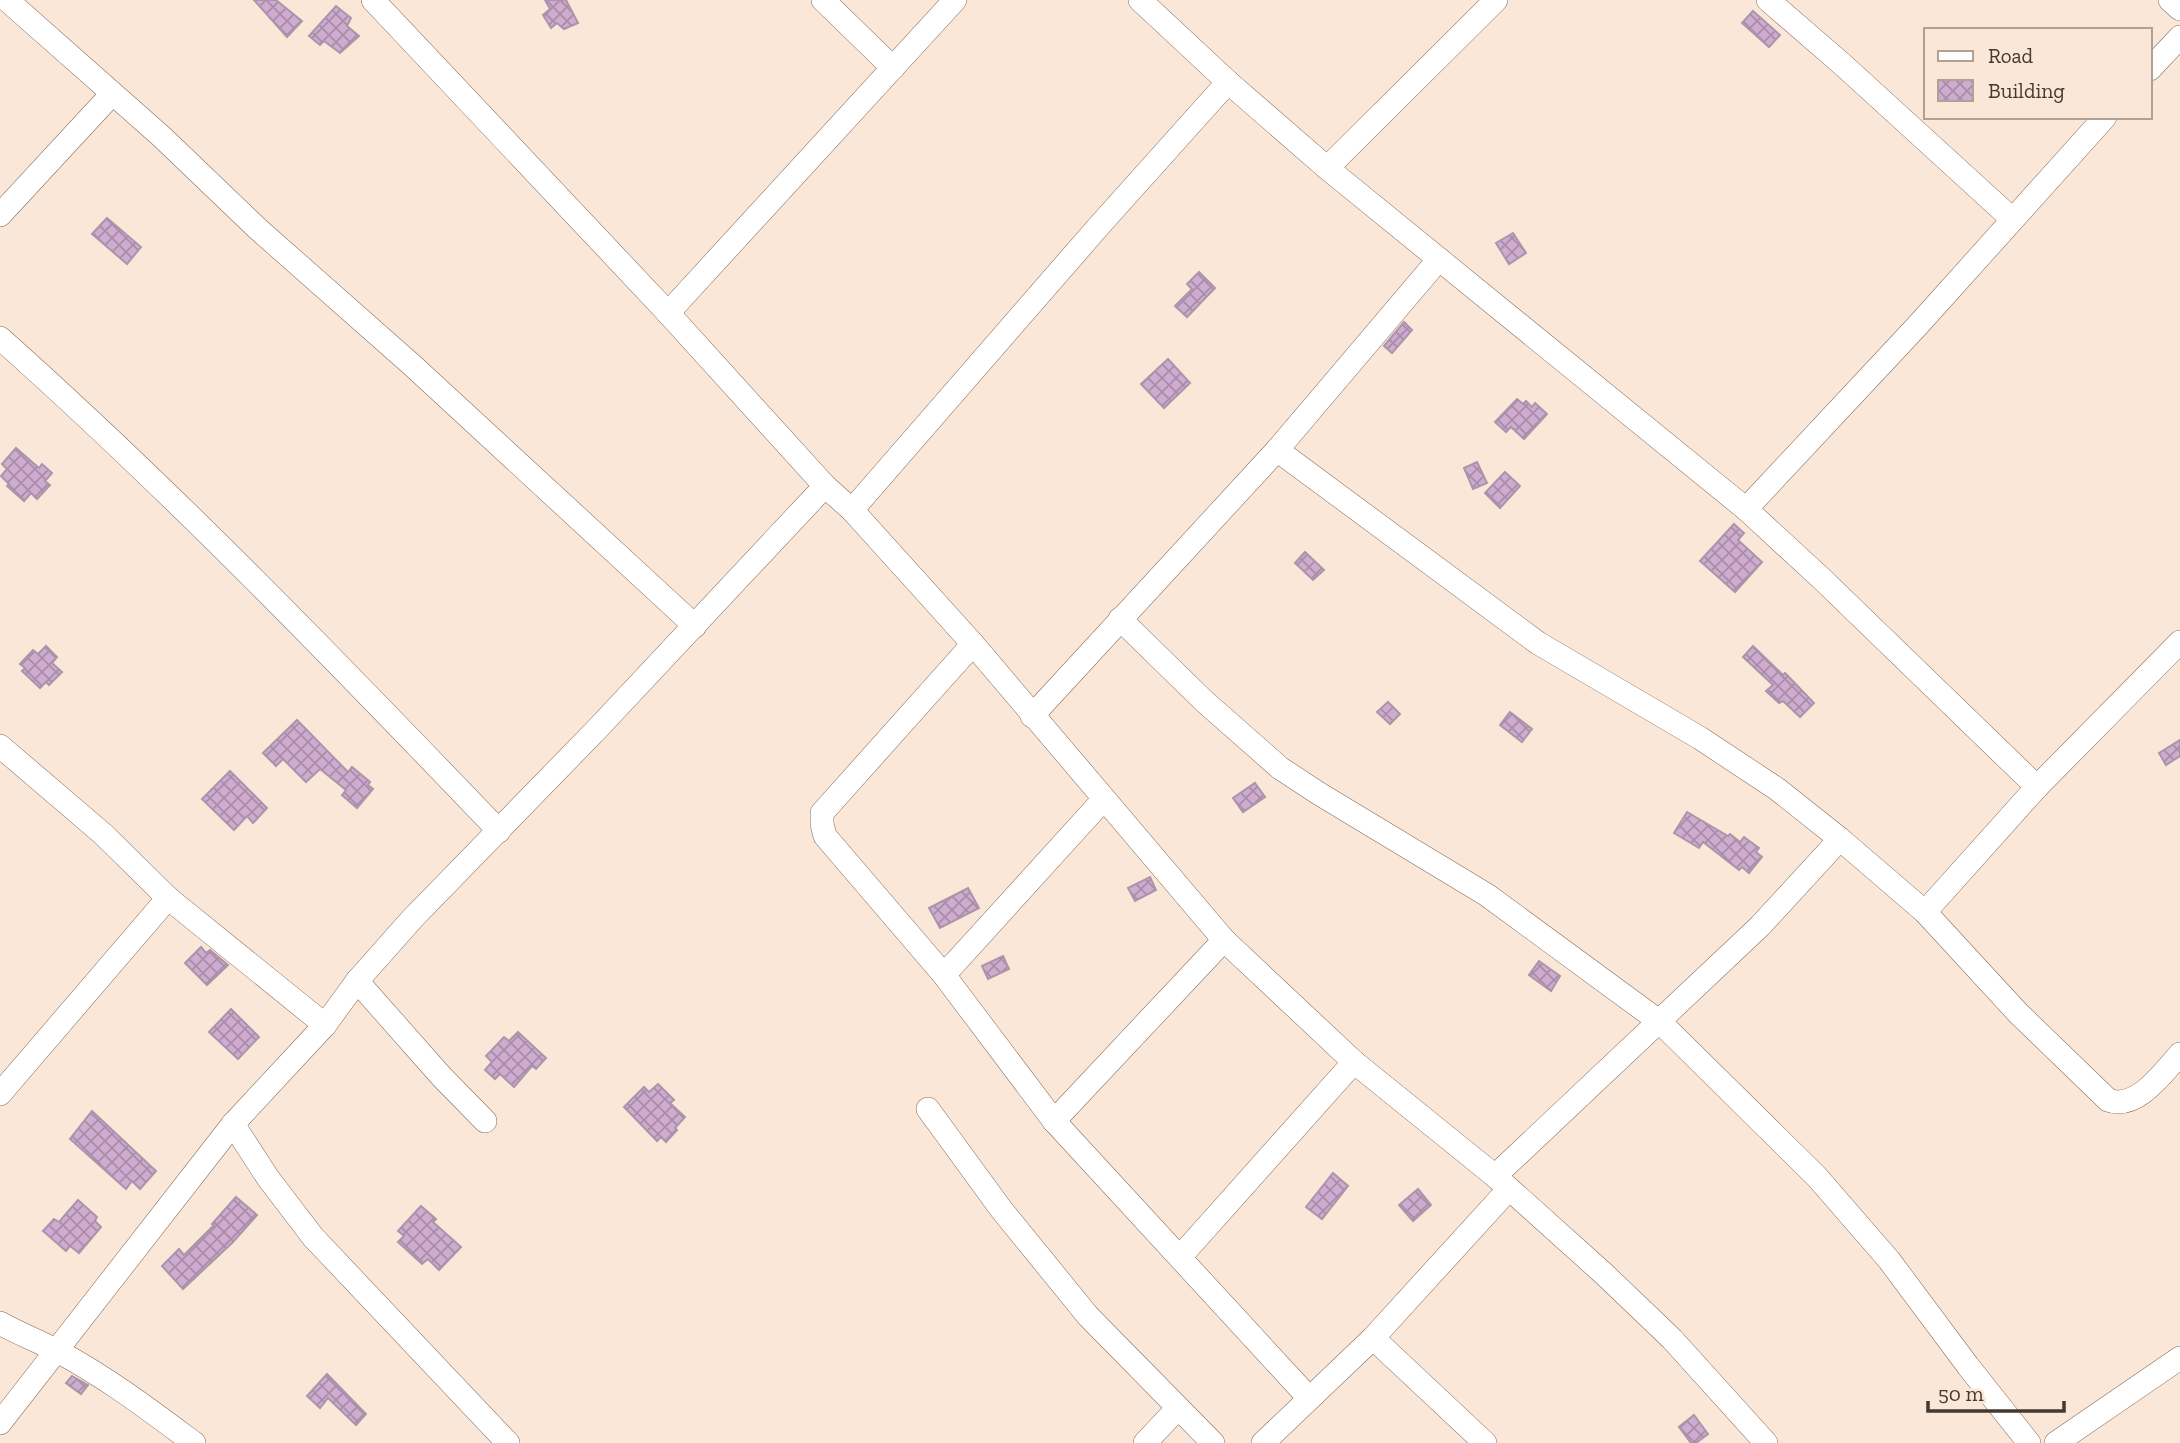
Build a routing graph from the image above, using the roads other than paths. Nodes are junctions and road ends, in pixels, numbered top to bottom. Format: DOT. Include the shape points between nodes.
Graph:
graph roads {
  1 [pos="8,0"];
  2 [pos="373,0"];
  3 [pos="822,0"];
  4 [pos="954,0"];
  5 [pos="1140,0"];
  6 [pos="1496,0"];
  7 [pos="1768,0"];
  8 [pos="2170,0"];
  9 [pos="2180,9"];
  10 [pos="2180,37"];
  11 [pos="2152,67"];
  12 [pos="893,68"];
  13 [pos="1228,82"];
  14 [pos="113,94"];
  15 [pos="2103,119"];
  16 [pos="1327,168"];
  17 [pos="0,215"];
  18 [pos="2012,219"];
  19 [pos="1439,259"];
  20 [pos="668,313"];
  21 [pos="0,338"];
  22 [pos="1277,450"];
  23 [pos="824,486"];
  24 [pos="1746,509"];
  25 [pos="852,510"];
  26 [pos="1120,619"];
  27 [pos="695,626"];
  28 [pos="2180,642"];
  29 [pos="972,645"];
  30 [pos="1032,716"];
  31 [pos="4,757"];
  32 [pos="2038,788"];
  33 [pos="1103,800"];
  34 [pos="499,831"];
  35 [pos="1840,839"];
  36 [pos="168,898"];
  37 [pos="1925,912"];
  38 [pos="1224,940"];
  39 [pos="944,975"];
  40 [pos="357,981"];
  41 [pos="1660,1022"];
  42 [pos="326,1025"];
  43 [pos="2180,1054"];
  44 [pos="1354,1062"];
  45 [pos="0,1094"];
  46 [pos="929,1110"];
  47 [pos="485,1121"];
  48 [pos="1054,1121"];
  49 [pos="233,1124"];
  50 [pos="1501,1183"];
  51 [pos="1180,1257"];
  52 [pos="0,1323"];
  53 [pos="1373,1338"];
  54 [pos="57,1351"];
  55 [pos="2180,1358"];
  56 [pos="1309,1398"];
  57 [pos="1177,1409"];
  58 [pos="0,1423"];
  59 [pos="194,1443"];
  60 [pos="508,1443"];
  61 [pos="1145,1443"];
  62 [pos="1213,1443"];
  63 [pos="1263,1443"];
  64 [pos="1485,1443"];
  65 [pos="1766,1443"];
  66 [pos="2029,1443"];
  67 [pos="2056,1443"];
  1 -- 14 [label="street"];
  2 -- 20 [label="street"];
  3 -- 12 [label="street"];
  4 -- 12 [label="street"];
  5 -- 13 [label="street"];
  6 -- 16 [label="street"];
  7 -- 18 [label="street"];
  8 -- 9 [label="street"];
  10 -- 11 [label="street"];
  12 -- 20 [label="street"];
  13 -- 16 [label="street"];
  13 -- 25 [label="street"];
  14 -- 17 [label="street"];
  14 -- 27 [label="street"];
  15 -- 18 [label="street"];
  16 -- 19 [label="street"];
  18 -- 24 [label="street"];
  19 -- 22 [label="street"];
  19 -- 24 [label="street"];
  20 -- 23 [label="street"];
  21 -- 34 [label="street" via="156,481"];
  22 -- 26 [label="street"];
  22 -- 35 [label="street" via="1538,643 1700,738 1777,789"];
  23 -- 25 [label="street"];
  23 -- 27 [label="street"];
  24 -- 32 [label="street"];
  25 -- 29 [label="street"];
  26 -- 30 [label="street"];
  26 -- 41 [label="street" via="1280,768 1487,895"];
  27 -- 34 [label="street"];
  28 -- 32 [label="street"];
  29 -- 30 [label="street"];
  29 -- 39 [label="street" via="822,813 825,836"];
  30 -- 33 [label="street"];
  31 -- 36 [label="street" via="103,834"];
  32 -- 37 [label="street"];
  33 -- 38 [label="street"];
  33 -- 39 [label="street"];
  34 -- 40 [label="street"];
  35 -- 37 [label="street"];
  35 -- 41 [label="street" via="1760,926"];
  36 -- 42 [label="street"];
  36 -- 45 [label="street"];
  37 -- 43 [label="street" via="2018,1013 2108,1100 2132,1099"];
  38 -- 44 [label="street"];
  38 -- 48 [label="street"];
  39 -- 48 [label="street"];
  40 -- 42 [label="street"];
  40 -- 47 [label="street"];
  41 -- 50 [label="street"];
  41 -- 66 [label="street" via="1826,1188 1889,1260"];
  42 -- 49 [label="street"];
  44 -- 50 [label="street"];
  44 -- 51 [label="street"];
  46 -- 57 [label="street" via="1040,1259"];
  48 -- 51 [label="street"];
  49 -- 54 [label="street"];
  49 -- 60 [label="street" via="313,1237"];
  50 -- 53 [label="street"];
  50 -- 65 [label="street" via="1672,1339"];
  51 -- 56 [label="street"];
  52 -- 54 [label="street"];
  53 -- 56 [label="street"];
  53 -- 64 [label="street"];
  54 -- 58 [label="street"];
  54 -- 59 [label="street"];
  55 -- 67 [label="street"];
  56 -- 63 [label="street"];
  57 -- 61 [label="street"];
  57 -- 62 [label="street"];
}
